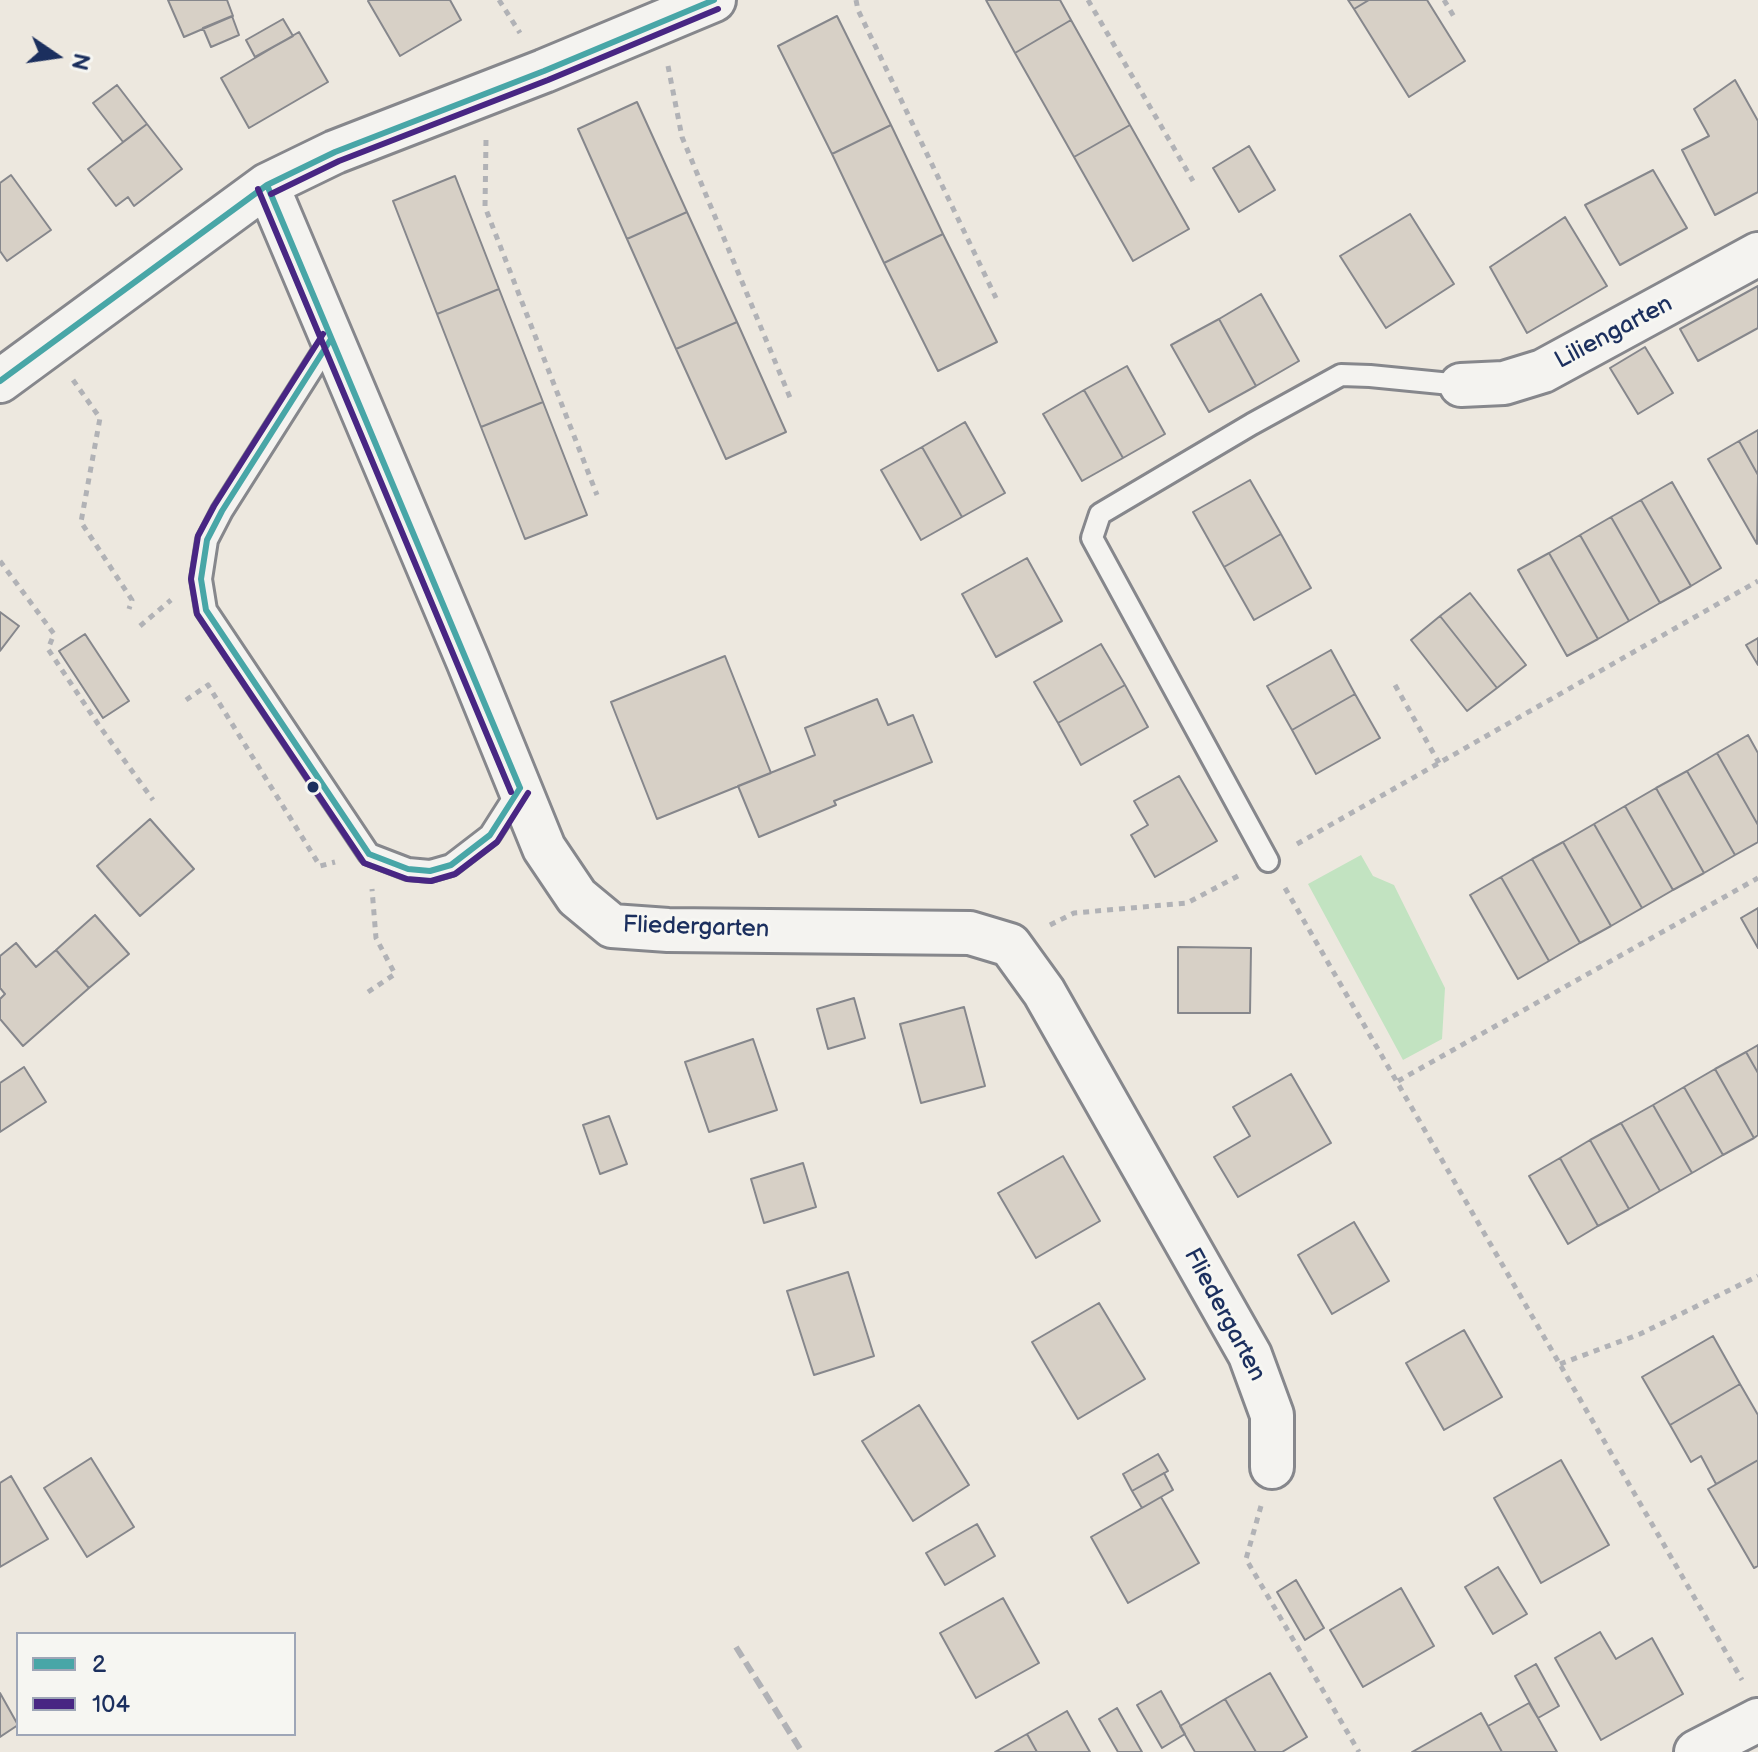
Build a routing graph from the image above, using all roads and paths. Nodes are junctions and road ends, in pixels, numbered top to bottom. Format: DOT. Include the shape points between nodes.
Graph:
graph roads {
  1 [pos="714,0"];
  2 [pos="856,0"];
  3 [pos="1088,0"];
  4 [pos="1444,0"];
  5 [pos="1456,20"];
  6 [pos="640,31"];
  7 [pos="467,100"];
  8 [pos="1193,181"];
  9 [pos="257,192"];
  10 [pos="1758,254"];
  11 [pos="996,298"];
  12 [pos="331,339"];
  13 [pos="3,373"];
  14 [pos="73,379"];
  15 [pos="1461,385"];
  16 [pos="791,400"];
  17 [pos="597,495"];
  18 [pos="0,561"];
  19 [pos="1758,581"];
  20 [pos="129,609"];
  21 [pos="157,611"];
  22 [pos="140,626"];
  23 [pos="1395,685"];
  24 [pos="1439,763"];
  25 [pos="520,788"];
  26 [pos="153,800"];
  27 [pos="1268,861"];
  28 [pos="1758,878"];
  29 [pos="376,938"];
  30 [pos="1010,945"];
  31 [pos="368,992"];
  32 [pos="1398,1081"];
  33 [pos="1758,1276"];
  34 [pos="1560,1364"];
  35 [pos="1272,1467"];
  36 [pos="1742,1681"];
  37 [pos="1758,1720"];
  38 [pos="1359,1752"];
  39 [pos="1696,1752"];
  1 -- 6 [label="street"];
  2 -- 11 [label="path"];
  3 -- 8 [label="path"];
  4 -- 5 [label="path"];
  6 -- 7 [label="street"];
  6 -- 16 [label="path" via="668,67 682,137"];
  7 -- 9 [label="street" via="335,152"];
  7 -- 17 [label="path" via="486,137 485,207"];
  9 -- 12 [label="street, Fliedergarten"];
  9 -- 13 [label="street"];
  10 -- 15 [label="street, Liliengarten" via="1543,371 1504,383"];
  12 -- 25 [label="street, Fliedergarten"];
  12 -- 25 [label="lane" via="207,540 201,579 206,610 369,854 408,869 430,871 451,865 490,835"];
  14 -- 20 [label="path" via="100,418 81,522 132,600"];
  15 -- 27 [label="lane" via="1341,375 1100,514 1092,538"];
  18 -- 26 [label="path" via="54,634 48,649"];
  19 -- 24 [label="path"];
  21 -- 22 [label="path"];
  23 -- 24 [label="path"];
  24 -- 27 [label="path"];
  25 -- 30 [label="street, Fliedergarten" via="544,848 577,897 612,926 970,933"];
  27 -- 30 [label="path" via="1187,903 1074,913"];
  27 -- 32 [label="path"];
  28 -- 32 [label="path"];
  29 -- 31 [label="path" via="395,974"];
  30 -- 35 [label="street, Fliedergarten" via="1044,992 1250,1355 1272,1415"];
  32 -- 34 [label="path"];
  33 -- 34 [label="path" via="1640,1334"];
  34 -- 36 [label="path"];
  35 -- 38 [label="path" via="1246,1559"];
  37 -- 39 [label="street"];
}
